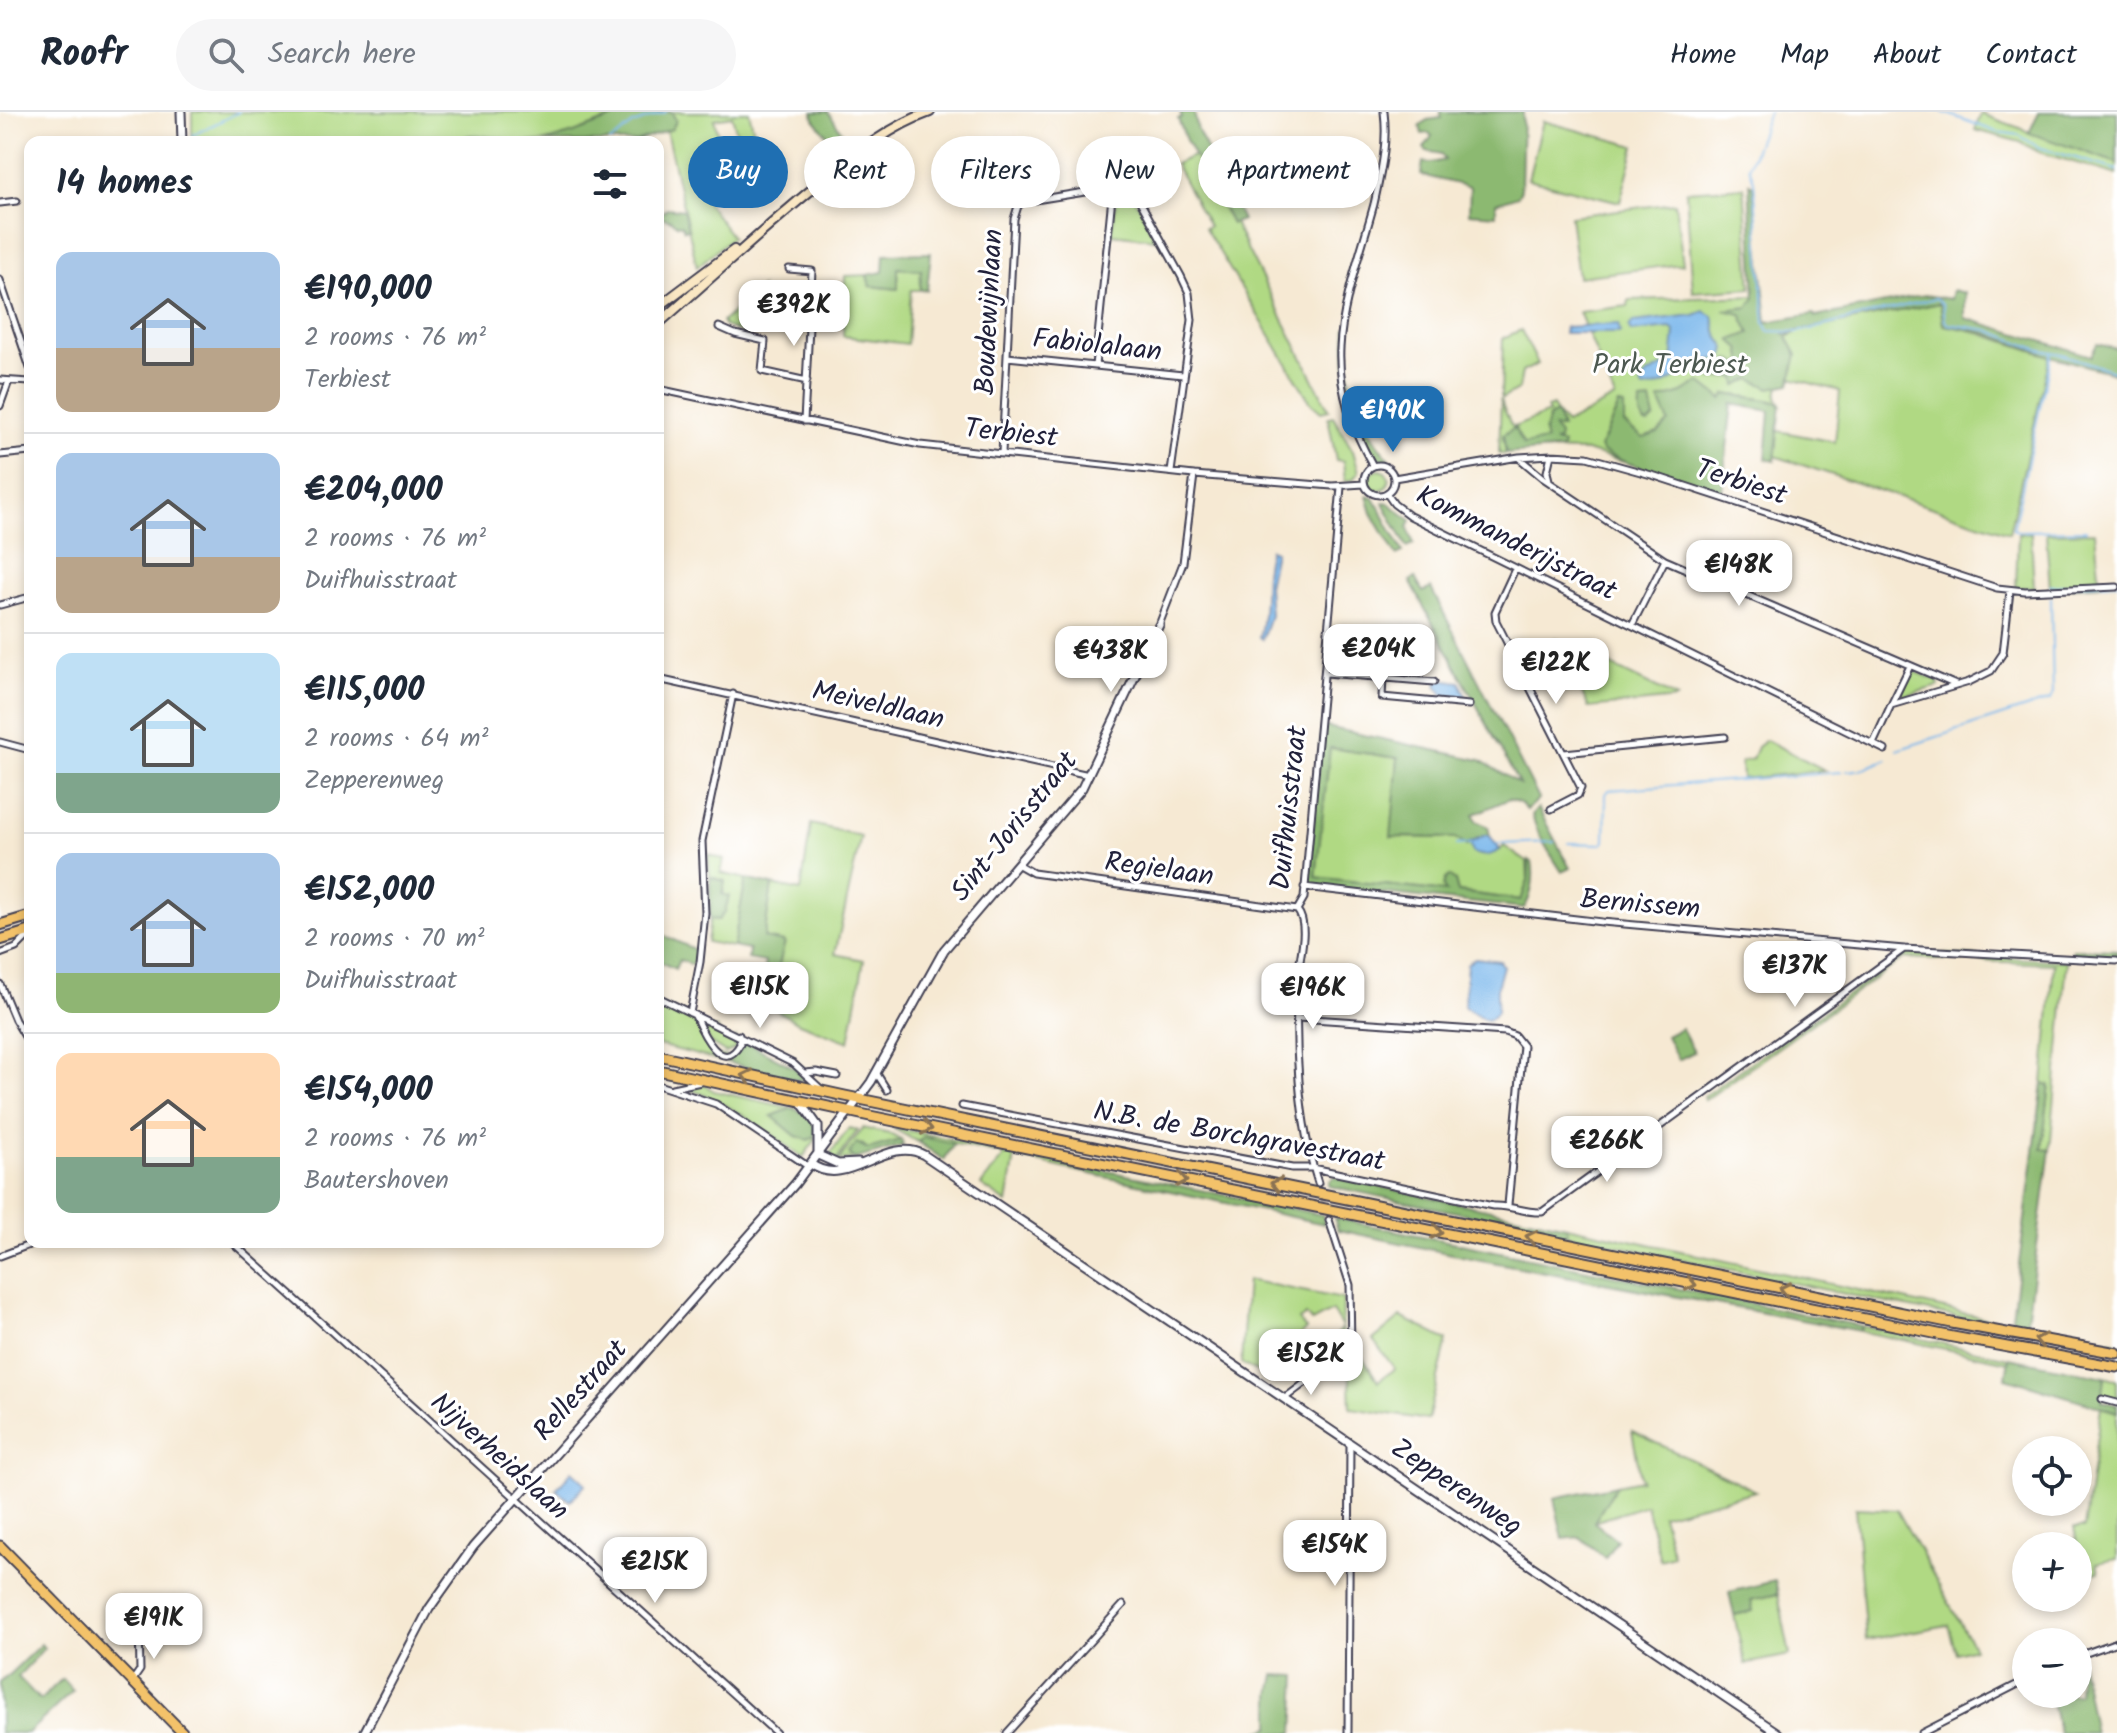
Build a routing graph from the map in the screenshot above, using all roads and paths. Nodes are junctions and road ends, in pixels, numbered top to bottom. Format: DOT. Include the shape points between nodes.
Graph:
graph roads {
  1 [pos="181,112"];
  2 [pos="930,112"];
  3 [pos="1384,112"];
  4 [pos="182,136"];
  5 [pos="1076,193"];
  6 [pos="17,201"];
  7 [pos="0,203"];
  8 [pos="1111,208"];
  9 [pos="1143,208"];
  10 [pos="753,237"];
  11 [pos="789,269"];
  12 [pos="0,280"];
  13 [pos="664,303"];
  14 [pos="664,319"];
  15 [pos="719,327"];
  16 [pos="24,350"];
  17 [pos="1007,357"];
  18 [pos="1095,366"];
  19 [pos="1183,375"];
  20 [pos="0,380"];
  21 [pos="9,381"];
  22 [pos="807,381"];
  23 [pos="24,382"];
  24 [pos="664,390"];
  25 [pos="0,406"];
  26 [pos="804,421"];
  27 [pos="24,453"];
  28 [pos="1002,453"];
  29 [pos="0,455"];
  30 [pos="1551,455"];
  31 [pos="1519,457"];
  32 [pos="1373,466"];
  33 [pos="1171,472"];
  34 [pos="1194,475"];
  35 [pos="1394,478"];
  36 [pos="1550,481"];
  37 [pos="1364,484"];
  38 [pos="1341,486"];
  39 [pos="1387,494"];
  40 [pos="1665,560"];
  41 [pos="1515,569"];
  42 [pos="2117,587"];
  43 [pos="2010,591"];
  44 [pos="24,599"];
  45 [pos="0,605"];
  46 [pos="1159,625"];
  47 [pos="1632,625"];
  48 [pos="1910,666"];
  49 [pos="1326,673"];
  50 [pos="1383,678"];
  51 [pos="664,680"];
  52 [pos="1434,682"];
  53 [pos="1956,685"];
  54 [pos="733,694"];
  55 [pos="1469,705"];
  56 [pos="1891,705"];
  57 [pos="1725,737"];
  58 [pos="0,742"];
  59 [pos="1873,744"];
  60 [pos="24,748"];
  61 [pos="1885,750"];
  62 [pos="1564,753"];
  63 [pos="1090,775"];
  64 [pos="1551,809"];
  65 [pos="1017,864"];
  66 [pos="1304,887"];
  67 [pos="1297,910"];
  68 [pos="24,918"];
  69 [pos="0,925"];
  70 [pos="24,934"];
  71 [pos="24,939"];
  72 [pos="0,940"];
  73 [pos="1904,949"];
  74 [pos="0,954"];
  75 [pos="2117,961"];
  76 [pos="0,984"];
  77 [pos="664,1000"];
  78 [pos="693,1014"];
  79 [pos="1298,1018"];
  80 [pos="24,1035"];
  81 [pos="739,1035"];
  82 [pos="664,1056"];
  83 [pos="664,1071"];
  84 [pos="804,1073"];
  85 [pos="877,1074"];
  86 [pos="837,1076"];
  87 [pos="704,1081"];
  88 [pos="664,1087"];
  89 [pos="667,1088"];
  90 [pos="887,1090"];
  91 [pos="824,1092"];
  92 [pos="859,1099"];
  93 [pos="800,1101"];
  94 [pos="962,1106"];
  95 [pos="851,1111"];
  96 [pos="818,1155"];
  97 [pos="862,1162"];
  98 [pos="810,1166"];
  99 [pos="1313,1168"];
  100 [pos="1318,1183"];
  101 [pos="1508,1205"];
  102 [pos="1329,1220"];
  103 [pos="24,1247"];
  104 [pos="239,1248"];
  105 [pos="0,1256"];
  106 [pos="2117,1353"];
  107 [pos="2117,1367"];
  108 [pos="1285,1398"];
  109 [pos="2102,1399"];
  110 [pos="2117,1403"];
  111 [pos="1350,1443"];
  112 [pos="515,1498"];
  113 [pos="0,1546"];
  114 [pos="1123,1605"];
  115 [pos="139,1626"];
  116 [pos="2117,1642"];
  117 [pos="2092,1651"];
  118 [pos="132,1681"];
  119 [pos="2012,1687"];
  120 [pos="183,1733"];
  121 [pos="364,1733"];
  122 [pos="776,1733"];
  123 [pos="1007,1733"];
  124 [pos="1348,1733"];
  125 [pos="1778,1733"];
  126 [pos="1922,1733"];
  1 -- 4 [label="street"];
  2 -- 10 [label="main road" via="875,140"];
  3 -- 32 [label="street" via="1383,167 1340,350 1348,409"];
  5 -- 17 [label="street, Boudewijnlaan" via="1018,206"];
  6 -- 7 [label="street"];
  8 -- 18 [label="street"];
  9 -- 19 [label="street" via="1189,293 1192,320"];
  10 -- 13 [label="main road"];
  10 -- 14 [label="main road"];
  11 -- 22 [label="street" via="812,271"];
  12 -- 16 [label="street"];
  15 -- 22 [label="street" via="765,341 762,371"];
  17 -- 18 [label="street, Fabiolalaan"];
  17 -- 28 [label="street, Boudewijnlaan"];
  18 -- 19 [label="street, Fabiolalaan"];
  19 -- 33 [label="street"];
  20 -- 21 [label="street"];
  21 -- 23 [label="street"];
  21 -- 25 [label="street"];
  22 -- 26 [label="street"];
  24 -- 26 [label="street, Terbiest"];
  26 -- 28 [label="street, Terbiest" via="920,445"];
  27 -- 29 [label="street"];
  28 -- 33 [label="street, Terbiest"];
  30 -- 31 [label="street, Terbiest"];
  30 -- 36 [label="street"];
  30 -- 43 [label="street, Terbiest" via="1617,465"];
  31 -- 35 [label="street, Terbiest"];
  31 -- 36 [label="street"];
  32 -- 35 [label="street" via="1386,467"];
  32 -- 37 [label="street"];
  33 -- 34 [label="street, Terbiest"];
  34 -- 38 [label="street, Terbiest"];
  34 -- 46 [label="street, Sint-Jorisstraat" via="1183,563"];
  35 -- 39 [label="street"];
  36 -- 40 [label="street"];
  37 -- 38 [label="street, Terbiest"];
  37 -- 39 [label="street" via="1373,494"];
  38 -- 49 [label="street, Duifhuisstraat"];
  39 -- 41 [label="street, Kommanderijstraat" via="1410,516"];
  40 -- 47 [label="street, Kommanderijstraat"];
  40 -- 48 [label="street"];
  41 -- 47 [label="street, Kommanderijstraat"];
  41 -- 62 [label="street" via="1494,616"];
  42 -- 43 [label="street, Terbiest"];
  43 -- 53 [label="street" via="2003,653 1991,671"];
  44 -- 45 [label="street"];
  46 -- 63 [label="street, Sint-Jorisstraat"];
  47 -- 59 [label="street, Kommanderijstraat"];
  48 -- 53 [label="street"];
  48 -- 56 [label="street"];
  49 -- 50 [label="street"];
  49 -- 66 [label="street, Duifhuisstraat"];
  50 -- 52 [label="street"];
  50 -- 55 [label="street" via="1382,697"];
  51 -- 54 [label="street, Meiveldlaan"];
  53 -- 56 [label="street"];
  54 -- 63 [label="street, Meiveldlaan"];
  54 -- 78 [label="street" via="702,841 705,913"];
  56 -- 59 [label="street"];
  57 -- 62 [label="street"];
  58 -- 60 [label="street"];
  59 -- 61 [label="street, Kommanderijstraat"];
  62 -- 64 [label="street" via="1581,791"];
  63 -- 65 [label="street, Sint-Jorisstraat"];
  65 -- 67 [label="street, Regielaan" via="1033,873"];
  65 -- 85 [label="street, Sint-Jorisstraat" via="934,964"];
  66 -- 67 [label="street, Duifhuisstraat"];
  66 -- 73 [label="street, Bernissem" via="1602,922"];
  67 -- 79 [label="street, Duifhuisstraat" via="1303,922"];
  68 -- 69 [label="main road"];
  70 -- 72 [label="main road"];
  71 -- 74 [label="street"];
  73 -- 75 [label="street, Bernissem"];
  73 -- 101 [label="street, N.B. de Borchgravestraat" via="1546,1211 1523,1212"];
  76 -- 80 [label="street"];
  77 -- 78 [label="street"];
  78 -- 81 [label="street"];
  78 -- 81 [label="street" via="720,1053 735,1052"];
  79 -- 99 [label="street, Duifhuisstraat" via="1303,1121"];
  79 -- 101 [label="street" via="1515,1036 1523,1046"];
  81 -- 84 [label="street"];
  91 -- 82 [label="main road, one-way"];
  83 -- 87 [label="main road"];
  84 -- 86 [label="street"];
  84 -- 91 [label="street"];
  85 -- 90 [label="street"];
  85 -- 92 [label="street, Sint-Jorisstraat"];
  87 -- 89 [label="street"];
  87 -- 93 [label="main road"];
  88 -- 89 [label="street"];
  89 -- 98 [label="street" via="724,1108"];
  91 -- 92 [label="main road"];
  92 -- 95 [label="street, Rellestraat"];
  106 -- 92 [label="main road, one-way"];
  93 -- 95 [label="main road"];
  93 -- 96 [label="street" via="818,1126"];
  94 -- 99 [label="street, N.B. de Borchgravestraat"];
  95 -- 96 [label="street, Rellestraat"];
  95 -- 107 [label="main road, one-way"];
  96 -- 97 [label="street, Zepperenweg" via="838,1164"];
  96 -- 98 [label="street, Rellestraat"];
  97 -- 98 [label="street, Zepperenweg" via="829,1172"];
  97 -- 108 [label="street, Zepperenweg" via="900,1149 924,1155"];
  98 -- 112 [label="street, Rellestraat"];
  99 -- 100 [label="street, Duifhuisstraat"];
  99 -- 101 [label="street, N.B. de Borchgravestraat"];
  102 -- 108 [label="street" via="1350,1285 1351,1348"];
  103 -- 105 [label="street"];
  104 -- 112 [label="street, Nijverheidslaan"];
  108 -- 111 [label="street, Zepperenweg"];
  109 -- 110 [label="street"];
  111 -- 124 [label="street"];
  111 -- 125 [label="street, Zepperenweg"];
  112 -- 121 [label="street, Rellestraat" via="435,1600"];
  112 -- 122 [label="street, Nijverheidslaan"];
  113 -- 118 [label="main road"];
  114 -- 123 [label="street"];
  115 -- 118 [label="street" via="140,1670"];
  116 -- 117 [label="street"];
  118 -- 120 [label="main road"];
  119 -- 126 [label="street"];
}
